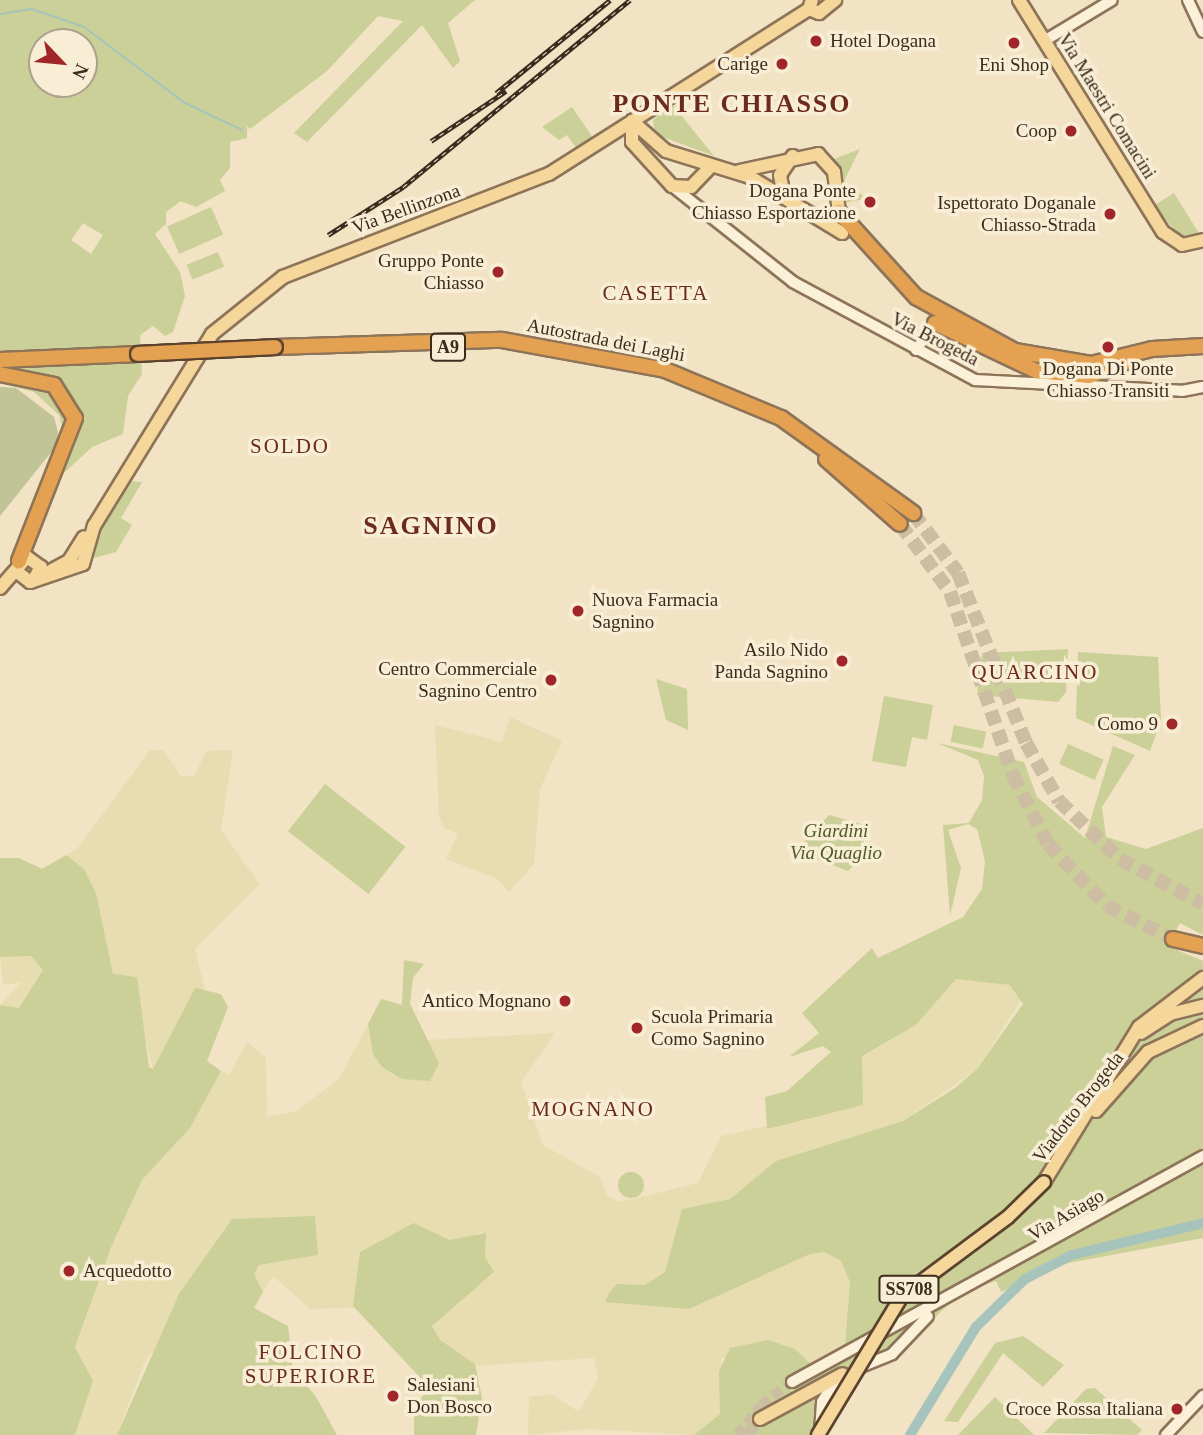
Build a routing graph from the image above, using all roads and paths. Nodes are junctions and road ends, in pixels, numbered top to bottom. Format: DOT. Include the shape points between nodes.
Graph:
graph roads {
  1 [pos="835,0"];
  2 [pos="1019,0"];
  3 [pos="1112,0"];
  4 [pos="1188,0"];
  5 [pos="811,4"];
  6 [pos="823,4"];
  7 [pos="1203,32"];
  8 [pos="1044,41"];
  9 [pos="660,104"];
  10 [pos="632,121"];
  11 [pos="650,137"];
  12 [pos="603,140"];
  13 [pos="632,142"];
  14 [pos="794,156"];
  15 [pos="685,158"];
  16 [pos="712,165"];
  17 [pos="735,171"];
  18 [pos="669,183"];
  19 [pos="693,185"];
  20 [pos="784,197"];
  21 [pos="690,202"];
  22 [pos="839,212"];
  23 [pos="842,233"];
  24 [pos="1203,240"];
  25 [pos="934,323"];
  26 [pos="1203,346"];
  27 [pos="916,350"];
  28 [pos="1203,352"];
  29 [pos="136,358"];
  30 [pos="0,360"];
  31 [pos="1124,364"];
  32 [pos="0,372"];
  33 [pos="1203,387"];
  34 [pos="864,482"];
  35 [pos="912,513"];
  36 [pos="900,524"];
  37 [pos="79,556"];
  38 [pos="18,566"];
  39 [pos="41,567"];
  40 [pos="29,582"];
  41 [pos="0,588"];
  42 [pos="0,596"];
  43 [pos="1173,939"];
  44 [pos="1203,946"];
  45 [pos="1203,978"];
  46 [pos="1203,1006"];
  47 [pos="1203,1026"];
  48 [pos="1119,1060"];
  49 [pos="1203,1156"];
  50 [pos="1044,1182"];
  51 [pos="946,1303"];
  52 [pos="880,1334"];
  53 [pos="893,1352"];
  54 [pos="843,1374"];
  55 [pos="793,1382"];
  56 [pos="1203,1396"];
  57 [pos="760,1419"];
  58 [pos="819,1435"];
  59 [pos="1166,1435"];
  1 -- 6 [label="main road, Via Bellinzona"];
  2 -- 8 [label="main road, Via Maestri Comacini"];
  3 -- 8 [label="street"];
  4 -- 7 [label="street"];
  5 -- 6 [label="main road, Via Bellinzona" via="816,14"];
  5 -- 9 [label="main road, Via Bellinzona"];
  8 -- 24 [label="main road, Via Maestri Comacini" via="1163,232 1182,245"];
  9 -- 10 [label="main road, Via Bellinzona"];
  9 -- 11 [label="main road" via="648,119"];
  10 -- 11 [label="main road"];
  10 -- 12 [label="main road, Via Bellinzona"];
  10 -- 13 [label="main road"];
  11 -- 15 [label="main road"];
  12 -- 13 [label="main road"];
  12 -- 37 [label="main road, Via Bellinzona" via="506,194 283,277 228,318 171,396"];
  13 -- 18 [label="main road"];
  14 -- 17 [label="main road"];
  14 -- 20 [label="main road" via="780,175"];
  14 -- 22 [label="main road" via="812,152 829,162"];
  15 -- 16 [label="main road"];
  15 -- 18 [label="main road" via="666,165"];
  15 -- 19 [label="main road"];
  16 -- 17 [label="main road"];
  16 -- 19 [label="main road"];
  17 -- 20 [label="main road"];
  18 -- 19 [label="main road"];
  18 -- 21 [label="street, Via Brogeda"];
  19 -- 21 [label="street"];
  20 -- 23 [label="main road"];
  21 -- 27 [label="street, Via Brogeda" via="793,282"];
  22 -- 26 [label="highway" via="893,277 932,307 1015,351 1071,364"];
  23 -- 31 [label="highway" via="908,298 984,344 1036,365 1091,370"];
  25 -- 27 [label="street"];
  25 -- 31 [label="highway" via="1037,371 1089,376"];
  27 -- 33 [label="street, Via Brogeda" via="981,382"];
  28 -- 31 [label="highway"];
  29 -- 30 [label="highway, Autostrada dei Laghi / A9"];
  29 -- 32 [label="highway, Autostrada dei Laghi / A9"];
  29 -- 34 [label="highway, Autostrada dei Laghi / A9, bridge" via="478,339 625,365 749,401"];
  32 -- 38 [label="highway" via="50,382 74,413 72,437"];
  34 -- 35 [label="highway, Autostrada dei Laghi / A9"];
  34 -- 36 [label="highway, Autostrada dei Laghi / A9"];
  37 -- 39 [label="main road" via="60,568"];
  37 -- 40 [label="main road" via="80,567"];
  38 -- 39 [label="main road" via="32,557"];
  38 -- 40 [label="main road"];
  38 -- 41 [label="main road"];
  39 -- 40 [label="main road"];
  40 -- 42 [label="main road"];
  43 -- 44 [label="highway"];
  45 -- 48 [label="main road, SS708" via="1151,1013"];
  46 -- 48 [label="main road, SS708" via="1156,1021"];
  47 -- 50 [label="main road, Viadotto Brogeda / SS708" via="1144,1055"];
  48 -- 50 [label="main road, Viadotto Brogeda / SS708"];
  49 -- 51 [label="street, Via Asiago / SS708"];
  50 -- 58 [label="main road, Viadotto Brogeda / SS708, bridge" via="1017,1210 902,1296"];
  51 -- 52 [label="street, Via Asiago / SS708"];
  51 -- 53 [label="street, Via Asiago / SS708"];
  52 -- 53 [label="street" via="893,1336"];
  52 -- 53 [label="street" via="876,1352"];
  52 -- 55 [label="street, Via Asiago / SS708"];
  53 -- 54 [label="street, Via Asiago / SS708"];
  54 -- 57 [label="main road, SS708"];
  54 -- 58 [label="street, SS708" via="822,1402"];
  56 -- 59 [label="street"];
}
